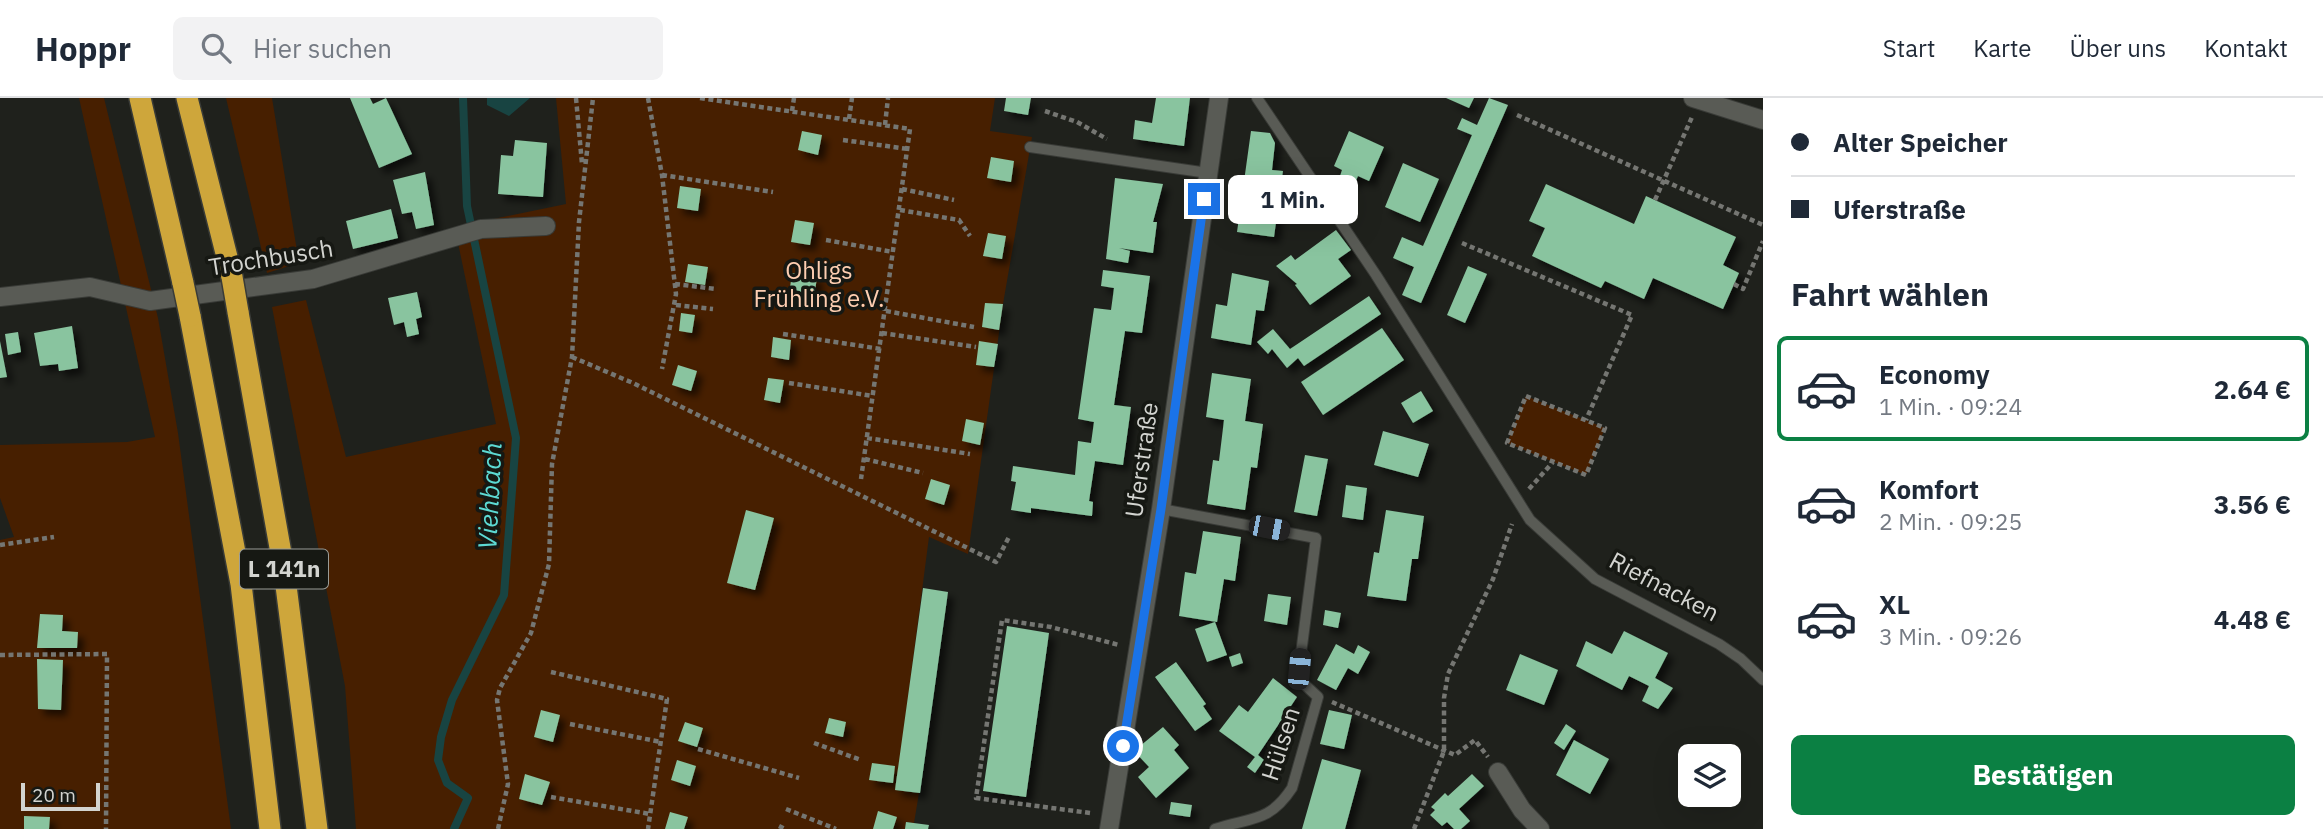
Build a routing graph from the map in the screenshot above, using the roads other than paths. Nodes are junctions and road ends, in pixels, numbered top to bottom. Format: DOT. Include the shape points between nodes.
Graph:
graph roads {
  1 [pos="140,98"];
  2 [pos="187,98"];
  3 [pos="1219,98"];
  4 [pos="1257,98"];
  5 [pos="1696,99"];
  6 [pos="1763,120"];
  7 [pos="1030,146"];
  8 [pos="1208,173"];
  9 [pos="545,226"];
  10 [pos="0,297"];
  11 [pos="1161,509"];
  12 [pos="1763,680"];
  13 [pos="1499,772"];
  14 [pos="1110,822"];
  15 [pos="270,829"];
  16 [pos="317,829"];
  17 [pos="1215,829"];
  18 [pos="1540,829"];
  1 -- 15 [label="highway, L 141n, bridge" via="190,316 240,584"];
  2 -- 16 [label="highway, L 141n, bridge" via="232,277 284,570"];
  3 -- 8 [label="street, Uferstraße"];
  4 -- 12 [label="lane, Riefnacken" via="1376,275 1530,520 1595,579 1718,644"];
  5 -- 6 [label="street"];
  7 -- 8 [label="lane"];
  8 -- 11 [label="street, Uferstraße"];
  9 -- 10 [label="street, Trochbusch" via="481,229 363,266 286,283 150,301 90,287"];
  11 -- 14 [label="street, Uferstraße"];
  11 -- 17 [label="lane, Hülsen" via="1316,537 1299,669 1304,684 1318,697 1292,788 1284,802 1263,818"];
  13 -- 18 [label="street" via="1522,810"];
}
